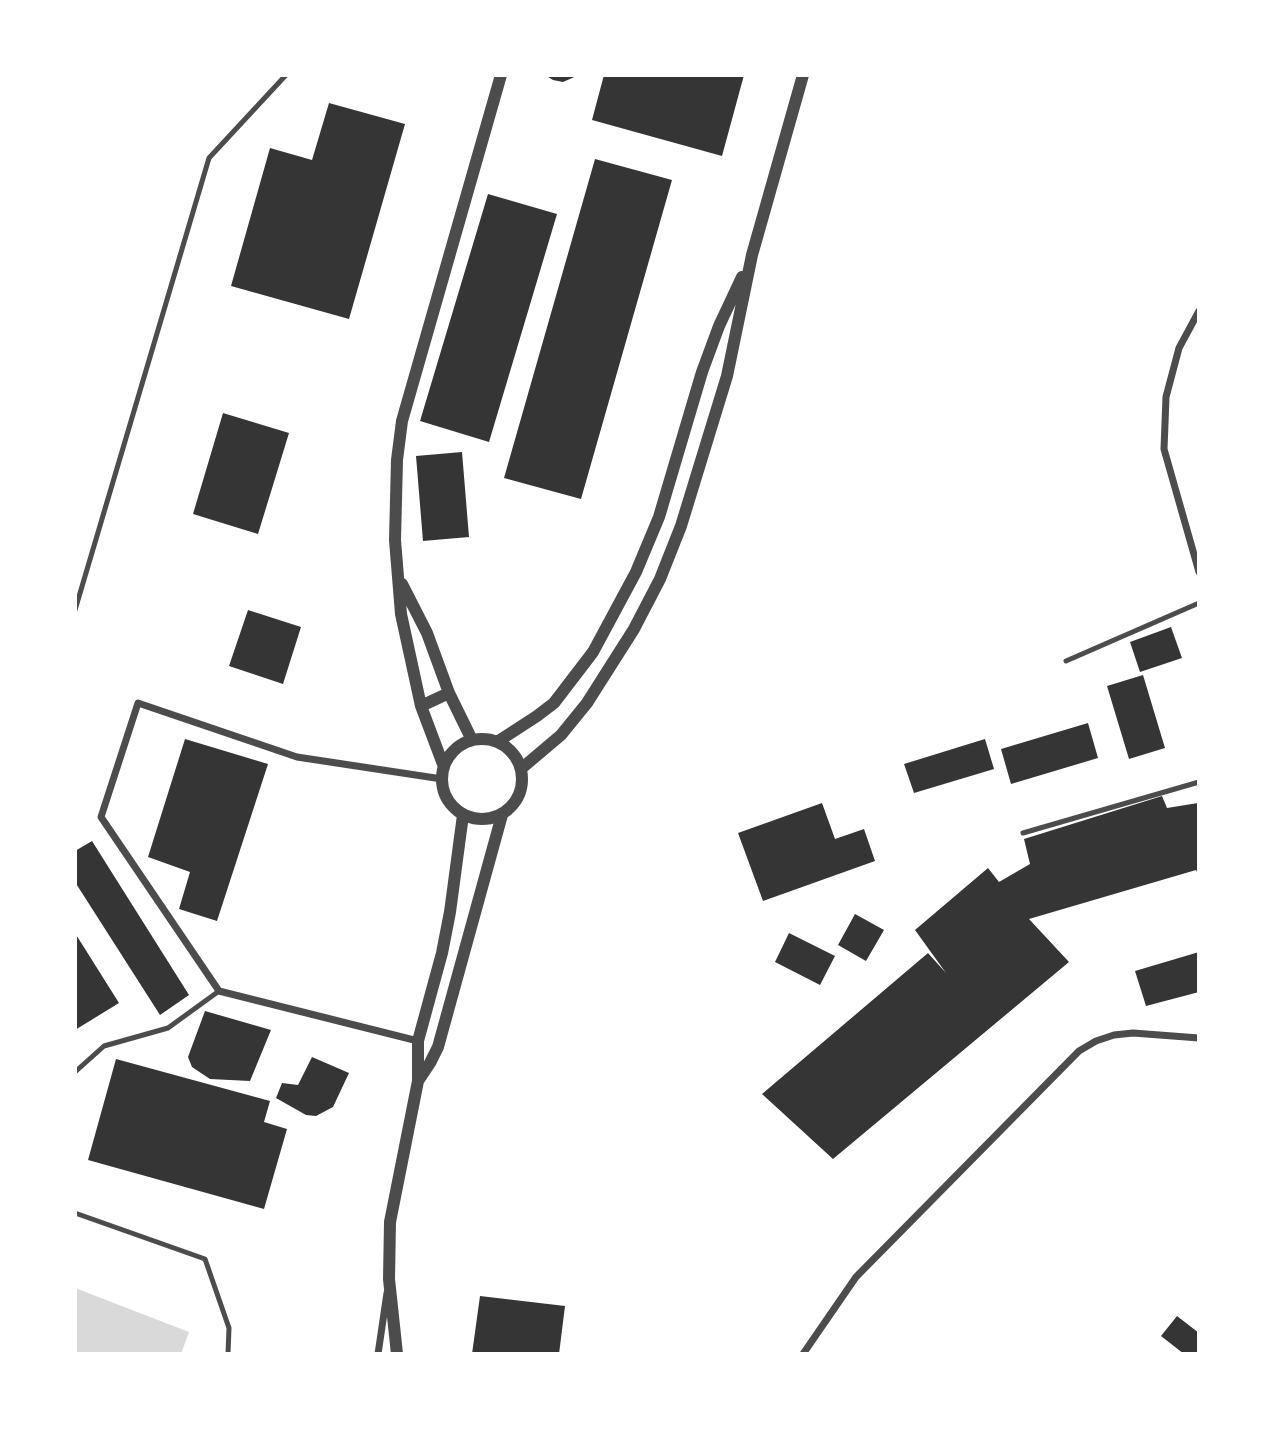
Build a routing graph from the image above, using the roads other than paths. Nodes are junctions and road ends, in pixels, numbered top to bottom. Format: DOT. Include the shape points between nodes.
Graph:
graph roads {
  1 [pos="286,75"];
  2 [pos="501,75"];
  3 [pos="803,75"];
  4 [pos="752,255"];
  5 [pos="1199,311"];
  6 [pos="1199,572"];
  7 [pos="400,581"];
  8 [pos="1199,603"];
  9 [pos="75,610"];
  10 [pos="1066,661"];
  11 [pos="449,693"];
  12 [pos="421,706"];
  13 [pos="472,740"];
  14 [pos="498,742"];
  15 [pos="522,768"];
  16 [pos="443,773"];
  17 [pos="1199,782"];
  18 [pos="463,815"];
  19 [pos="502,815"];
  20 [pos="1023,833"];
  21 [pos="219,991"];
  22 [pos="1199,1038"];
  23 [pos="418,1041"];
  24 [pos="75,1072"];
  25 [pos="418,1081"];
  26 [pos="75,1213"];
  27 [pos="389,1279"];
  28 [pos="228,1354"];
  29 [pos="378,1354"];
  30 [pos="397,1354"];
  31 [pos="803,1354"];
  1 -- 9 [label="lane" via="209,158"];
  2 -- 7 [label="street" via="402,421 394,502"];
  3 -- 4 [label="street"];
  4 -- 14 [label="street" via="702,372 659,517 620,603 593,652 560,695"];
  4 -- 15 [label="street" via="727,376 660,579 587,703 561,735"];
  5 -- 6 [label="street" via="1179,348 1166,397 1164,449"];
  7 -- 11 [label="street"];
  7 -- 12 [label="street" via="401,614"];
  8 -- 10 [label="lane"];
  11 -- 12 [label="street"];
  11 -- 13 [label="street"];
  12 -- 16 [label="street"];
  13 -- 14 [label="street"];
  13 -- 16 [label="street" via="450,755"];
  14 -- 15 [label="street"];
  15 -- 19 [label="street" via="520,795"];
  16 -- 18 [label="street" via="447,800"];
  16 -- 21 [label="street" via="296,757 138,703 101,817"];
  17 -- 20 [label="lane"];
  18 -- 19 [label="street" via="476,819"];
  18 -- 23 [label="street" via="442,953"];
  19 -- 25 [label="street" via="438,1047"];
  21 -- 23 [label="street"];
  21 -- 24 [label="lane" via="168,1028 104,1046"];
  22 -- 31 [label="street" via="1114,1035 1079,1051 856,1277"];
  23 -- 25 [label="street"];
  25 -- 27 [label="street" via="390,1222"];
  26 -- 28 [label="lane" via="205,1259 229,1328"];
  27 -- 29 [label="street"];
  27 -- 30 [label="street"];
}
